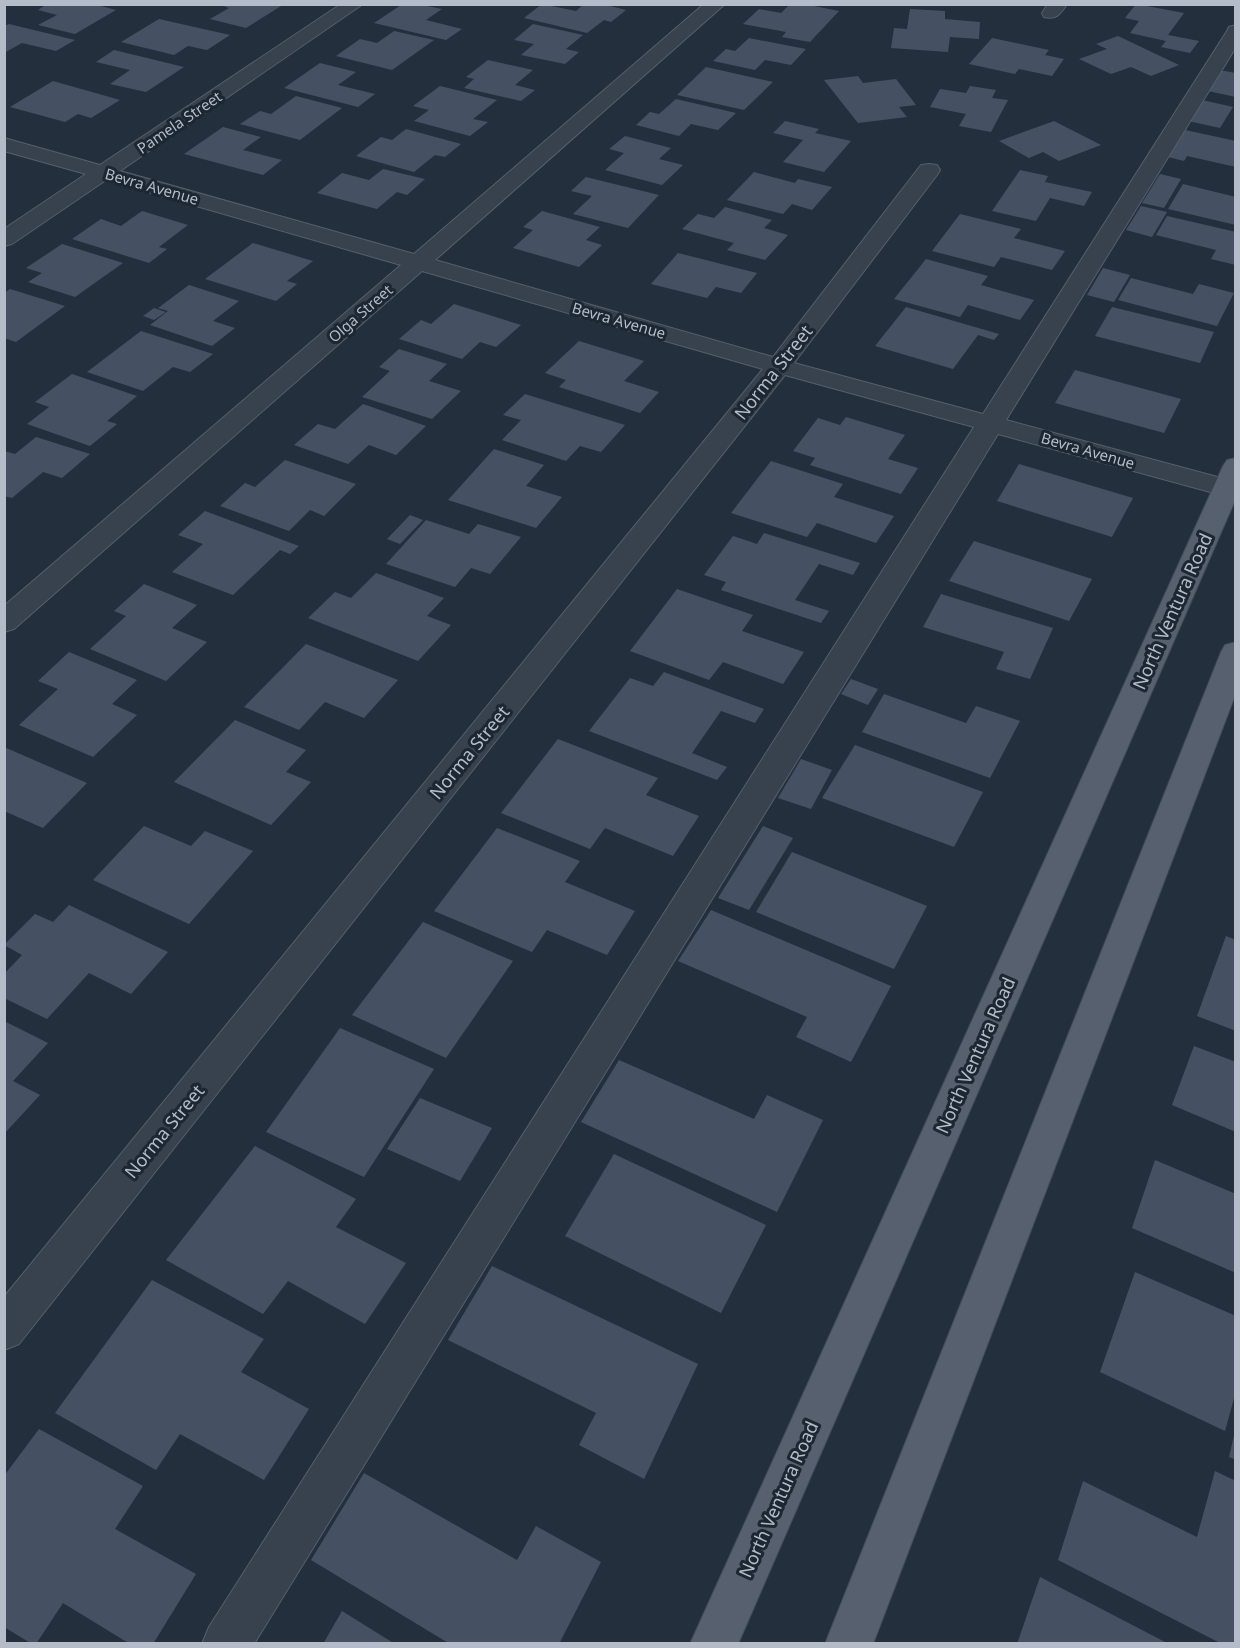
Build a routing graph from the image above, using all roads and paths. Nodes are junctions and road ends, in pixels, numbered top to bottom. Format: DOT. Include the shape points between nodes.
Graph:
graph roads {
  1 [pos="354,4"];
  2 [pos="716,4"];
  3 [pos="1236,32"];
  4 [pos="4,144"];
  5 [pos="929,170"];
  6 [pos="104,172"];
  7 [pos="4,238"];
  8 [pos="418,263"];
  9 [pos="779,366"];
  10 [pos="989,422"];
  11 [pos="1232,482"];
  12 [pos="4,622"];
  13 [pos="1236,652"];
  14 [pos="4,1330"];
  15 [pos="226,1644"];
  16 [pos="714,1644"];
  17 [pos="849,1644"];
  1 -- 6 [label="street, Pamela Street"];
  2 -- 8 [label="street, Olga Street"];
  3 -- 10 [label="street"];
  4 -- 6 [label="street, Bevra Avenue"];
  5 -- 9 [label="street, Norma Street"];
  6 -- 7 [label="street, Pamela Street"];
  6 -- 8 [label="street, Bevra Avenue"];
  8 -- 9 [label="street, Bevra Avenue"];
  8 -- 12 [label="street, Olga Street"];
  9 -- 10 [label="street, Bevra Avenue"];
  9 -- 14 [label="street, Norma Street"];
  10 -- 11 [label="street, Bevra Avenue"];
  10 -- 15 [label="street"];
  11 -- 16 [label="main road, North Ventura Road"];
  13 -- 17 [label="main road"];
}
